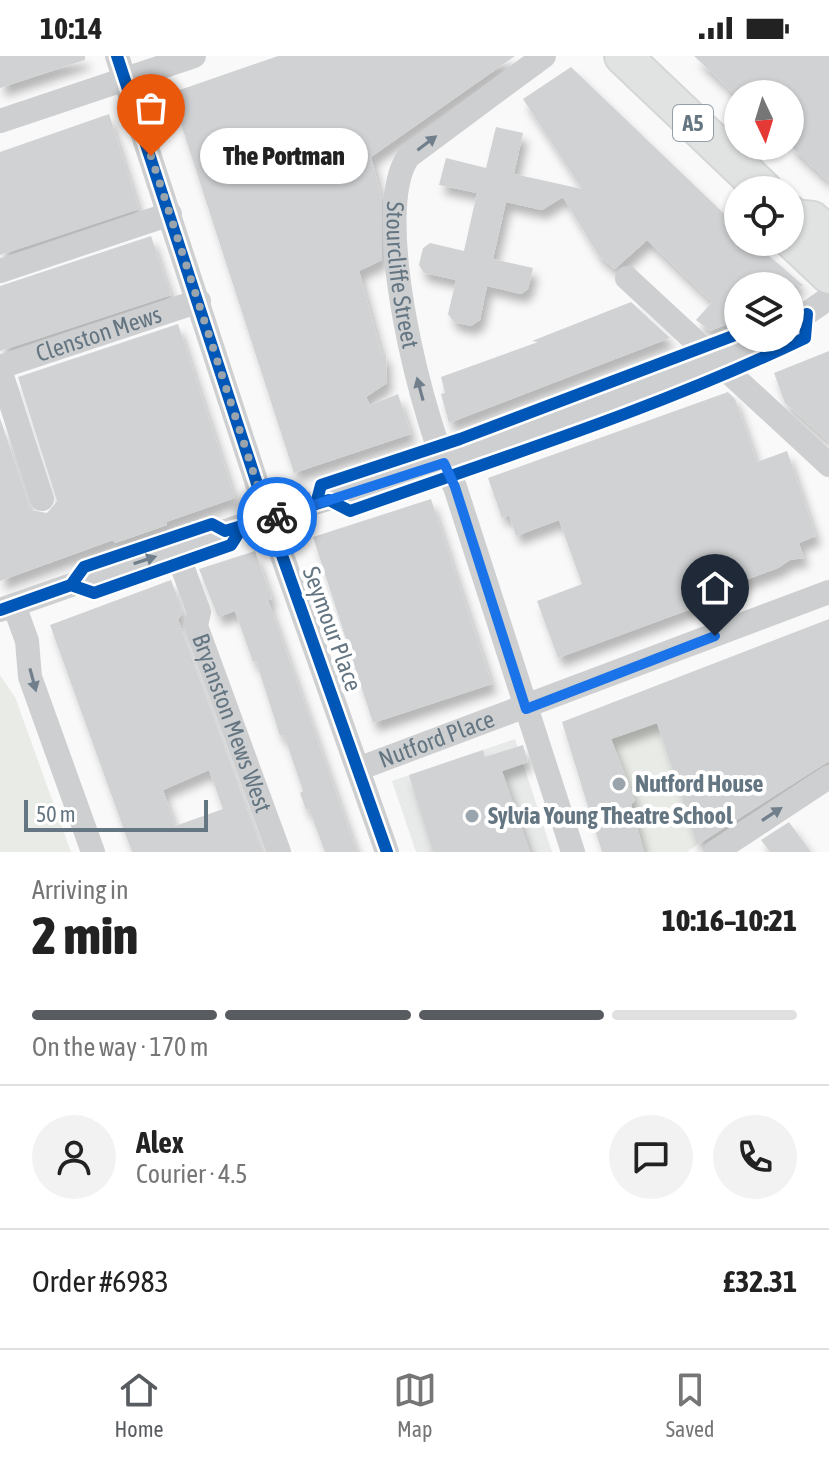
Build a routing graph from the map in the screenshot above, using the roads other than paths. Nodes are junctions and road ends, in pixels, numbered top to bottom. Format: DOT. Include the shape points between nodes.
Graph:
graph roads {
  1 [pos="117,56"];
  2 [pos="194,56"];
  3 [pos="544,56"];
  4 [pos="623,56"];
  5 [pos="125,80"];
  6 [pos="0,121"];
  7 [pos="749,176"];
  8 [pos="170,214"];
  9 [pos="804,218"];
  10 [pos="829,236"];
  11 [pos="804,251"];
  12 [pos="0,271"];
  13 [pos="829,275"];
  14 [pos="627,278"];
  15 [pos="829,298"];
  16 [pos="199,301"];
  17 [pos="804,315"];
  18 [pos="736,352"];
  19 [pos="718,361"];
  20 [pos="0,369"];
  21 [pos="444,463"];
  22 [pos="829,465"];
  23 [pos="42,499"];
  24 [pos="269,519"];
  25 [pos="176,550"];
  26 [pos="829,592"];
  27 [pos="7,608"];
  28 [pos="526,709"];
  29 [pos="358,769"];
  30 [pos="829,777"];
  31 [pos="93,852"];
  32 [pos="279,852"];
  33 [pos="387,852"];
  34 [pos="573,852"];
  35 [pos="715,852"];
  1 -- 5 [label="street, Seymour Place"];
  2 -- 5 [label="street"];
  21 -- 3 [label="street, Stourcliffe Street, one-way" via="408,335 395,224 401,167"];
  4 -- 7 [label="highway, A5"];
  5 -- 6 [label="street"];
  5 -- 8 [label="street, Seymour Place"];
  8 -- 12 [label="street"];
  8 -- 16 [label="street, Seymour Place"];
  9 -- 10 [label="highway"];
  11 -- 13 [label="highway"];
  14 -- 19 [label="street"];
  15 -- 17 [label="street"];
  16 -- 20 [label="street, Clenston Mews"];
  16 -- 24 [label="street, Seymour Place"];
  18 -- 19 [label="street"];
  19 -- 21 [label="street"];
  19 -- 22 [label="street"];
  20 -- 23 [label="street"];
  21 -- 24 [label="street"];
  21 -- 28 [label="street, Stourcliffe Street"];
  24 -- 25 [label="street"];
  24 -- 29 [label="street, Seymour Place"];
  27 -- 25 [label="street, one-way"];
  25 -- 32 [label="street, Bryanston Mews West" via="199,612 196,626"];
  26 -- 28 [label="street, Nutford Place"];
  27 -- 31 [label="street, one-way" via="27,641 30,677"];
  28 -- 29 [label="street, Nutford Place"];
  28 -- 34 [label="street, Stourcliffe Street"];
  29 -- 33 [label="street, Seymour Place"];
  35 -- 30 [label="street, one-way"];
}
